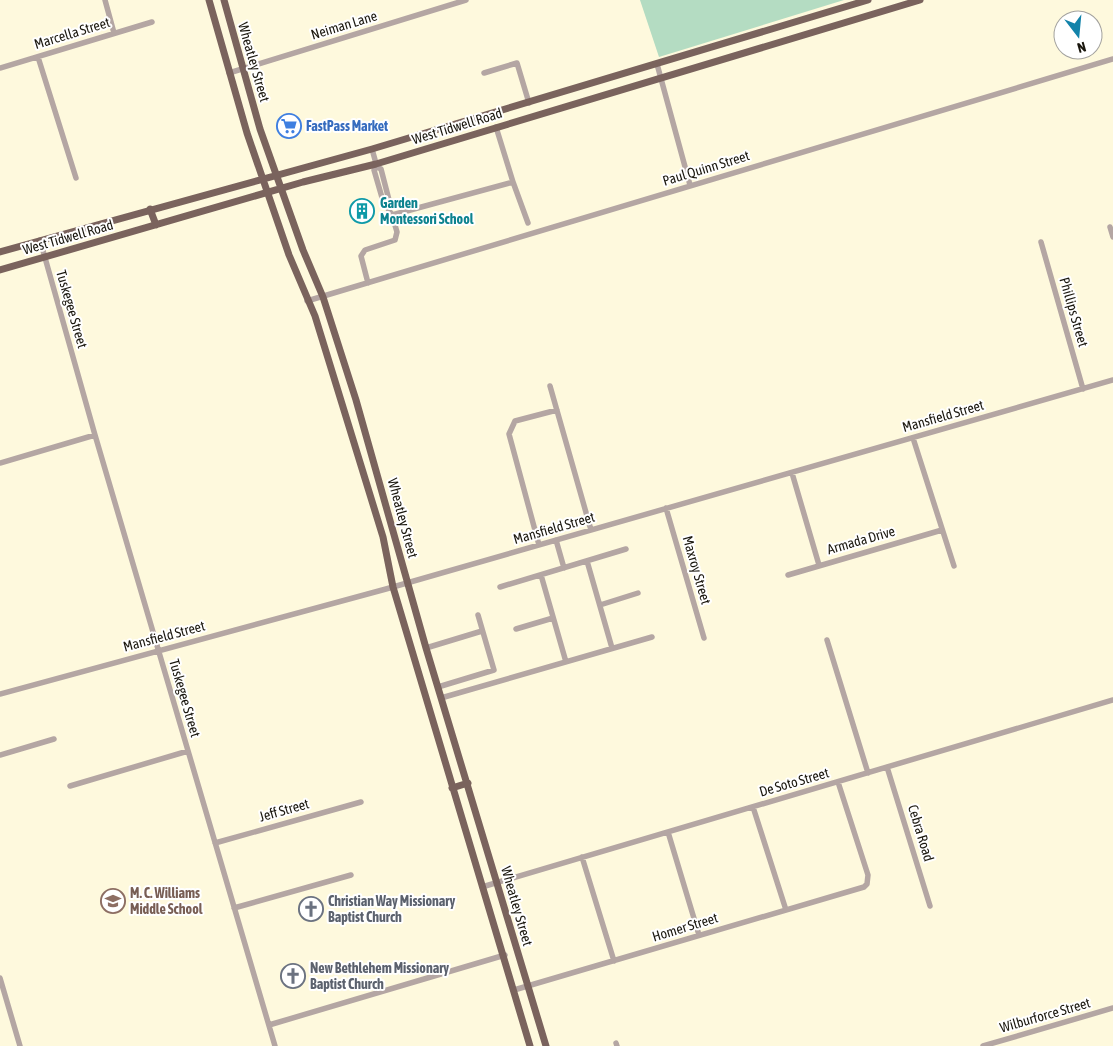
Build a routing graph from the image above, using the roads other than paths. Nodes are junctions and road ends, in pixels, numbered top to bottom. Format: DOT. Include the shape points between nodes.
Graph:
graph roads {
  1 [pos="105,0"];
  2 [pos="209,0"];
  3 [pos="224,0"];
  4 [pos="466,0"];
  5 [pos="868,0"];
  6 [pos="920,0"];
  7 [pos="152,22"];
  8 [pos="114,33"];
  9 [pos="746,37"];
  10 [pos="748,51"];
  11 [pos="38,57"];
  12 [pos="1113,59"];
  13 [pos="657,64"];
  14 [pos="0,68"];
  15 [pos="243,69"];
  16 [pos="229,73"];
  17 [pos="484,73"];
  18 [pos="660,78"];
  19 [pos="564,92"];
  20 [pos="528,103"];
  21 [pos="568,105"];
  22 [pos="496,127"];
  23 [pos="372,149"];
  24 [pos="377,166"];
  25 [pos="278,174"];
  26 [pos="76,178"];
  27 [pos="264,178"];
  28 [pos="513,182"];
  29 [pos="690,185"];
  30 [pos="282,188"];
  31 [pos="268,192"];
  32 [pos="150,209"];
  33 [pos="392,215"];
  34 [pos="528,224"];
  35 [pos="156,225"];
  36 [pos="1110,226"];
  37 [pos="1113,238"];
  38 [pos="40,240"];
  39 [pos="1041,242"];
  40 [pos="0,252"];
  41 [pos="45,257"];
  42 [pos="0,270"];
  43 [pos="368,283"];
  44 [pos="323,297"];
  45 [pos="307,301"];
  46 [pos="1113,380"];
  47 [pos="550,386"];
  48 [pos="1083,389"];
  49 [pos="353,392"];
  50 [pos="340,396"];
  51 [pos="557,410"];
  52 [pos="95,435"];
  53 [pos="913,438"];
  54 [pos="0,463"];
  55 [pos="792,473"];
  56 [pos="381,487"];
  57 [pos="368,491"];
  58 [pos="666,508"];
  59 [pos="591,530"];
  60 [pos="942,530"];
  61 [pos="556,540"];
  62 [pos="539,545"];
  63 [pos="626,549"];
  64 [pos="587,561"];
  65 [pos="819,566"];
  66 [pos="954,566"];
  67 [pos="564,568"];
  68 [pos="541,574"];
  69 [pos="788,575"];
  70 [pos="408,583"];
  71 [pos="393,587"];
  72 [pos="500,587"];
  73 [pos="638,593"];
  74 [pos="600,605"];
  75 [pos="478,615"];
  76 [pos="553,618"];
  77 [pos="516,629"];
  78 [pos="482,631"];
  79 [pos="652,637"];
  80 [pos="704,638"];
  81 [pos="828,640"];
  82 [pos="426,648"];
  83 [pos="612,648"];
  84 [pos="159,650"];
  85 [pos="566,662"];
  86 [pos="438,686"];
  87 [pos="424,691"];
  88 [pos="0,694"];
  89 [pos="442,698"];
  90 [pos="1113,700"];
  91 [pos="54,739"];
  92 [pos="188,751"];
  93 [pos="0,755"];
  94 [pos="887,767"];
  95 [pos="868,773"];
  96 [pos="838,782"];
  97 [pos="468,783"];
  98 [pos="70,786"];
  99 [pos="452,788"];
  100 [pos="360,802"];
  101 [pos="753,807"];
  102 [pos="668,832"];
  103 [pos="215,843"];
  104 [pos="582,858"];
  105 [pos="351,875"];
  106 [pos="497,882"];
  107 [pos="482,887"];
  108 [pos="930,906"];
  109 [pos="234,908"];
  110 [pos="786,910"];
  111 [pos="699,935"];
  112 [pos="505,955"];
  113 [pos="614,961"];
  114 [pos="0,978"];
  115 [pos="529,986"];
  116 [pos="514,990"];
  117 [pos="1113,1008"];
  118 [pos="268,1025"];
  119 [pos="20,1046"];
  120 [pos="275,1046"];
  121 [pos="530,1046"];
  122 [pos="546,1046"];
  123 [pos="983,1046"];
  1 -- 8 [label="street"];
  2 -- 16 [label="main road, Wheatley Street"];
  3 -- 15 [label="main road, Wheatley Street"];
  4 -- 15 [label="street, Neiman Lane"];
  5 -- 9 [label="main road, West Tidwell Road"];
  6 -- 10 [label="main road, West Tidwell Road"];
  7 -- 8 [label="street, Marcella Street"];
  8 -- 11 [label="street, Marcella Street"];
  9 -- 10 [label="main road"];
  9 -- 13 [label="main road, West Tidwell Road"];
  10 -- 18 [label="main road, West Tidwell Road"];
  11 -- 14 [label="street, Marcella Street"];
  11 -- 26 [label="street"];
  12 -- 29 [label="street, Paul Quinn Street"];
  13 -- 18 [label="street"];
  13 -- 19 [label="main road, West Tidwell Road"];
  15 -- 16 [label="street, Neiman Lane"];
  15 -- 25 [label="main road, Wheatley Street" via="260,129"];
  16 -- 27 [label="main road, Wheatley Street"];
  17 -- 20 [label="street" via="517,63"];
  18 -- 21 [label="main road, West Tidwell Road"];
  18 -- 29 [label="street"];
  19 -- 20 [label="main road, West Tidwell Road"];
  19 -- 21 [label="main road"];
  20 -- 23 [label="main road, West Tidwell Road"];
  21 -- 22 [label="main road, West Tidwell Road"];
  22 -- 24 [label="main road, West Tidwell Road"];
  22 -- 28 [label="street"];
  23 -- 24 [label="street"];
  23 -- 25 [label="main road, West Tidwell Road"];
  24 -- 30 [label="main road, West Tidwell Road"];
  24 -- 33 [label="street" via="374,170 383,200"];
  25 -- 27 [label="main road, West Tidwell Road"];
  25 -- 30 [label="main road, Wheatley Street"];
  27 -- 31 [label="main road, Wheatley Street"];
  27 -- 32 [label="main road, West Tidwell Road"];
  28 -- 33 [label="street"];
  28 -- 34 [label="street"];
  29 -- 43 [label="street, Paul Quinn Street"];
  30 -- 31 [label="main road, West Tidwell Road"];
  30 -- 44 [label="main road, Wheatley Street"];
  31 -- 35 [label="main road, West Tidwell Road"];
  31 -- 45 [label="main road, Wheatley Street"];
  32 -- 35 [label="main road"];
  32 -- 38 [label="main road, West Tidwell Road"];
  33 -- 43 [label="street" via="397,232 395,240 365,250 361,256"];
  35 -- 41 [label="main road, West Tidwell Road"];
  36 -- 37 [label="street"];
  38 -- 40 [label="main road, West Tidwell Road"];
  38 -- 41 [label="street, Tuskegee Street"];
  39 -- 48 [label="street, Phillips Street"];
  41 -- 42 [label="main road, West Tidwell Road"];
  41 -- 52 [label="street, Tuskegee Street"];
  43 -- 44 [label="street, Paul Quinn Street"];
  44 -- 45 [label="street, Paul Quinn Street"];
  44 -- 49 [label="main road, Wheatley Street"];
  45 -- 50 [label="main road, Wheatley Street" via="315,316"];
  46 -- 48 [label="street, Mansfield Street"];
  47 -- 51 [label="street"];
  48 -- 53 [label="street, Mansfield Street"];
  49 -- 50 [label="main road"];
  49 -- 56 [label="main road, Wheatley Street"];
  50 -- 57 [label="main road, Wheatley Street"];
  51 -- 59 [label="street"];
  51 -- 62 [label="street" via="514,421 509,434"];
  52 -- 54 [label="street"];
  52 -- 84 [label="street, Tuskegee Street"];
  53 -- 55 [label="street, Mansfield Street"];
  53 -- 60 [label="street"];
  55 -- 58 [label="street, Mansfield Street"];
  55 -- 65 [label="street"];
  56 -- 57 [label="main road"];
  56 -- 70 [label="main road, Wheatley Street"];
  57 -- 71 [label="main road, Wheatley Street" via="383,538"];
  58 -- 59 [label="street, Mansfield Street"];
  58 -- 80 [label="street, Maxroy Street"];
  59 -- 61 [label="street, Mansfield Street"];
  60 -- 65 [label="street, Armada Drive"];
  60 -- 66 [label="street"];
  61 -- 62 [label="street, Mansfield Street"];
  61 -- 67 [label="street"];
  62 -- 70 [label="street, Mansfield Street"];
  63 -- 64 [label="street"];
  64 -- 67 [label="street"];
  64 -- 74 [label="street"];
  65 -- 69 [label="street, Armada Drive"];
  67 -- 68 [label="street"];
  68 -- 72 [label="street"];
  68 -- 76 [label="street"];
  70 -- 71 [label="street, Mansfield Street"];
  70 -- 82 [label="main road, Wheatley Street"];
  71 -- 84 [label="street, Mansfield Street"];
  71 -- 87 [label="main road, Wheatley Street"];
  73 -- 74 [label="street"];
  74 -- 83 [label="street"];
  75 -- 78 [label="street"];
  76 -- 77 [label="street"];
  76 -- 85 [label="street"];
  78 -- 82 [label="street"];
  78 -- 86 [label="street" via="494,670"];
  79 -- 83 [label="street"];
  81 -- 95 [label="street"];
  82 -- 86 [label="main road, Wheatley Street"];
  83 -- 85 [label="street"];
  84 -- 88 [label="street, Mansfield Street"];
  84 -- 92 [label="street, Tuskegee Street"];
  85 -- 89 [label="street"];
  86 -- 87 [label="main road"];
  86 -- 89 [label="main road, Wheatley Street"];
  87 -- 99 [label="main road, Wheatley Street"];
  89 -- 97 [label="main road, Wheatley Street"];
  90 -- 94 [label="street, De Soto Street"];
  91 -- 93 [label="street"];
  92 -- 98 [label="street"];
  92 -- 103 [label="street, Tuskegee Street"];
  94 -- 95 [label="street, De Soto Street"];
  94 -- 108 [label="street, Cebra Road"];
  95 -- 96 [label="street, De Soto Street"];
  96 -- 101 [label="street, De Soto Street"];
  96 -- 110 [label="street, Homer Street" via="868,875 867,884"];
  97 -- 99 [label="main road"];
  97 -- 106 [label="main road, Wheatley Street"];
  99 -- 107 [label="main road, Wheatley Street"];
  100 -- 103 [label="street, Jeff Street"];
  101 -- 102 [label="street, De Soto Street"];
  101 -- 110 [label="street"];
  102 -- 104 [label="street, De Soto Street"];
  102 -- 111 [label="street"];
  103 -- 109 [label="street, Tuskegee Street"];
  104 -- 106 [label="street, De Soto Street"];
  104 -- 113 [label="street"];
  105 -- 109 [label="street"];
  106 -- 107 [label="street, De Soto Street"];
  106 -- 115 [label="main road, Wheatley Street"];
  107 -- 112 [label="main road, Wheatley Street"];
  109 -- 118 [label="street, Tuskegee Street"];
  110 -- 111 [label="street, Homer Street"];
  111 -- 113 [label="street, Homer Street"];
  112 -- 116 [label="main road, Wheatley Street"];
  112 -- 118 [label="street"];
  113 -- 115 [label="street, Homer Street"];
  114 -- 119 [label="street"];
  115 -- 116 [label="street, Homer Street"];
  115 -- 122 [label="main road, Wheatley Street"];
  116 -- 121 [label="main road, Wheatley Street"];
  117 -- 123 [label="street, Wilburforce Street"];
  118 -- 120 [label="street, Tuskegee Street"];
}
